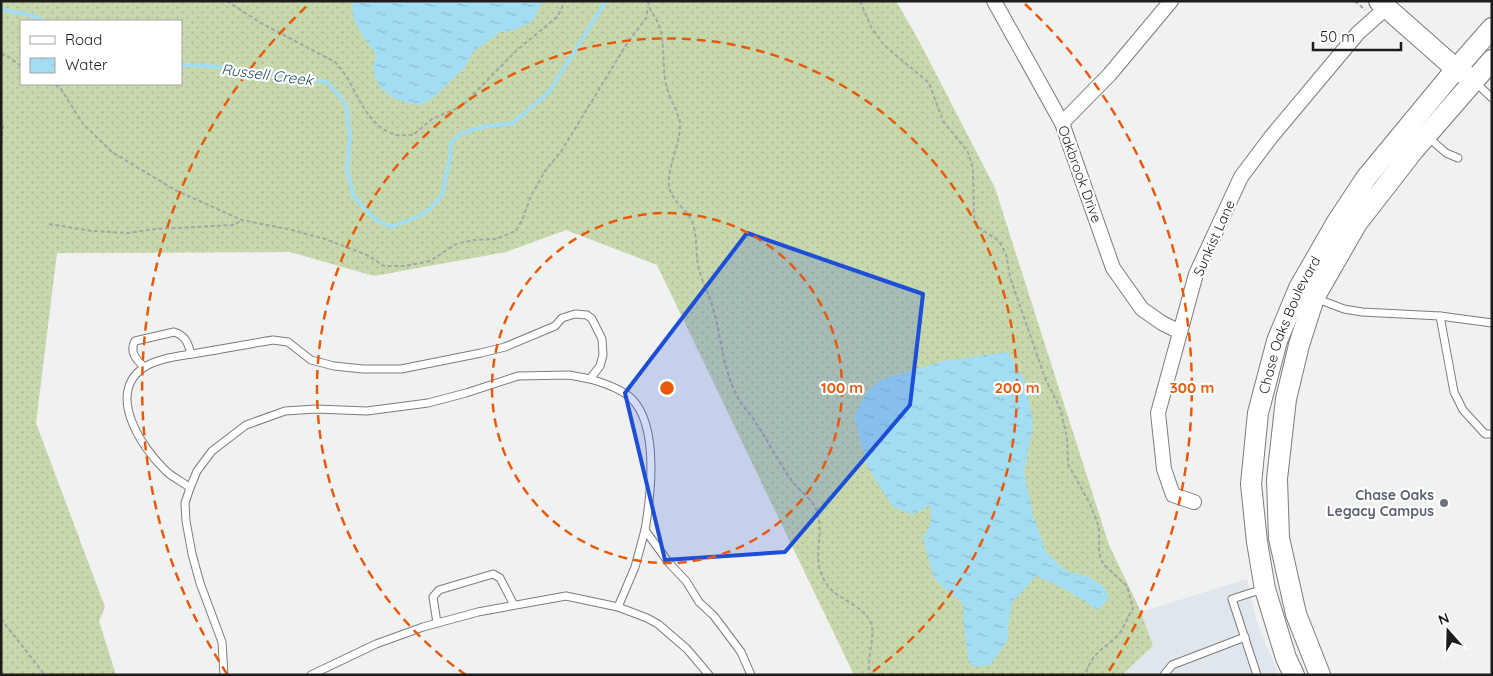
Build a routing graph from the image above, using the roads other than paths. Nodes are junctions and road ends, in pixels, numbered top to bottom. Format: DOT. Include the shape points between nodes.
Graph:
graph roads {
  1 [pos="994,1"];
  2 [pos="1172,1"];
  3 [pos="1382,4"];
  4 [pos="1492,28"];
  5 [pos="1492,60"];
  6 [pos="1456,69"];
  7 [pos="1474,81"];
  8 [pos="1492,98"];
  9 [pos="1062,123"];
  10 [pos="1427,136"];
  11 [pos="1458,158"];
  12 [pos="1306,293"];
  13 [pos="1440,316"];
  14 [pos="1492,323"];
  15 [pos="1180,332"];
  16 [pos="191,354"];
  17 [pos="144,367"];
  18 [pos="590,379"];
  19 [pos="1492,434"];
  20 [pos="190,488"];
  21 [pos="1194,502"];
  22 [pos="645,530"];
  23 [pos="1288,585"];
  24 [pos="1264,589"];
  25 [pos="514,605"];
  26 [pos="618,607"];
  27 [pos="437,623"];
  28 [pos="1245,637"];
  29 [pos="224,675"];
  30 [pos="311,675"];
  31 [pos="709,675"];
  32 [pos="751,675"];
  33 [pos="1164,675"];
  34 [pos="1258,675"];
  35 [pos="1294,675"];
  36 [pos="1320,675"];
  1 -- 9 [label="street, Oakbrook Drive"];
  2 -- 9 [label="street" via="1110,74"];
  3 -- 6 [label="street"];
  3 -- 15 [label="street, Sunkist Lane" via="1271,137 1242,177 1196,274"];
  4 -- 6 [label="street, Chase Oaks Boulevard"];
  5 -- 7 [label="street, Chase Oaks Boulevard"];
  6 -- 7 [label="street"];
  6 -- 12 [label="street, Chase Oaks Boulevard" via="1366,178 1337,222"];
  7 -- 8 [label="lane"];
  7 -- 10 [label="street, Chase Oaks Boulevard"];
  9 -- 15 [label="street, Oakbrook Drive" via="1113,268 1142,309"];
  10 -- 11 [label="lane" via="1446,153"];
  10 -- 12 [label="street, Chase Oaks Boulevard"];
  12 -- 13 [label="lane" via="1344,309"];
  12 -- 23 [label="street, Chase Oaks Boulevard" via="1299,345 1286,399 1277,479 1279,538"];
  12 -- 24 [label="street, Chase Oaks Boulevard" via="1278,341 1258,413 1251,484"];
  13 -- 14 [label="lane"];
  13 -- 19 [label="lane" via="1454,392 1463,410 1485,434"];
  15 -- 21 [label="street, Sunkist Lane" via="1158,413 1164,469 1173,495"];
  16 -- 17 [label="lane"];
  16 -- 17 [label="lane" via="186,339 174,332 135,341 132,353"];
  16 -- 18 [label="lane" via="273,340 288,342 318,362 364,369 401,369 505,347 575,314 592,319 602,339 604,355"];
  17 -- 20 [label="lane" via="133,377 128,391 128,405 136,434 166,472"];
  18 -- 20 [label="lane" via="569,375 518,376 428,403 367,411 285,411 246,425 212,451 197,471"];
  18 -- 22 [label="lane" via="631,398 640,411 650,450 651,496"];
  20 -- 29 [label="lane" via="185,503 187,529 200,583 222,642"];
  22 -- 26 [label="lane" via="635,567"];
  22 -- 32 [label="lane" via="741,652"];
  23 -- 24 [label="street"];
  23 -- 36 [label="street, Chase Oaks Boulevard"];
  24 -- 28 [label="lane" via="1232,599"];
  24 -- 35 [label="street, Chase Oaks Boulevard"];
  25 -- 26 [label="lane" via="566,596"];
  25 -- 27 [label="lane"];
  25 -- 27 [label="lane" via="500,578 493,574 439,590 433,597"];
  26 -- 31 [label="lane" via="658,624 687,649"];
  27 -- 30 [label="lane" via="376,644"];
  28 -- 33 [label="lane" via="1172,666"];
  28 -- 34 [label="lane"];
}
